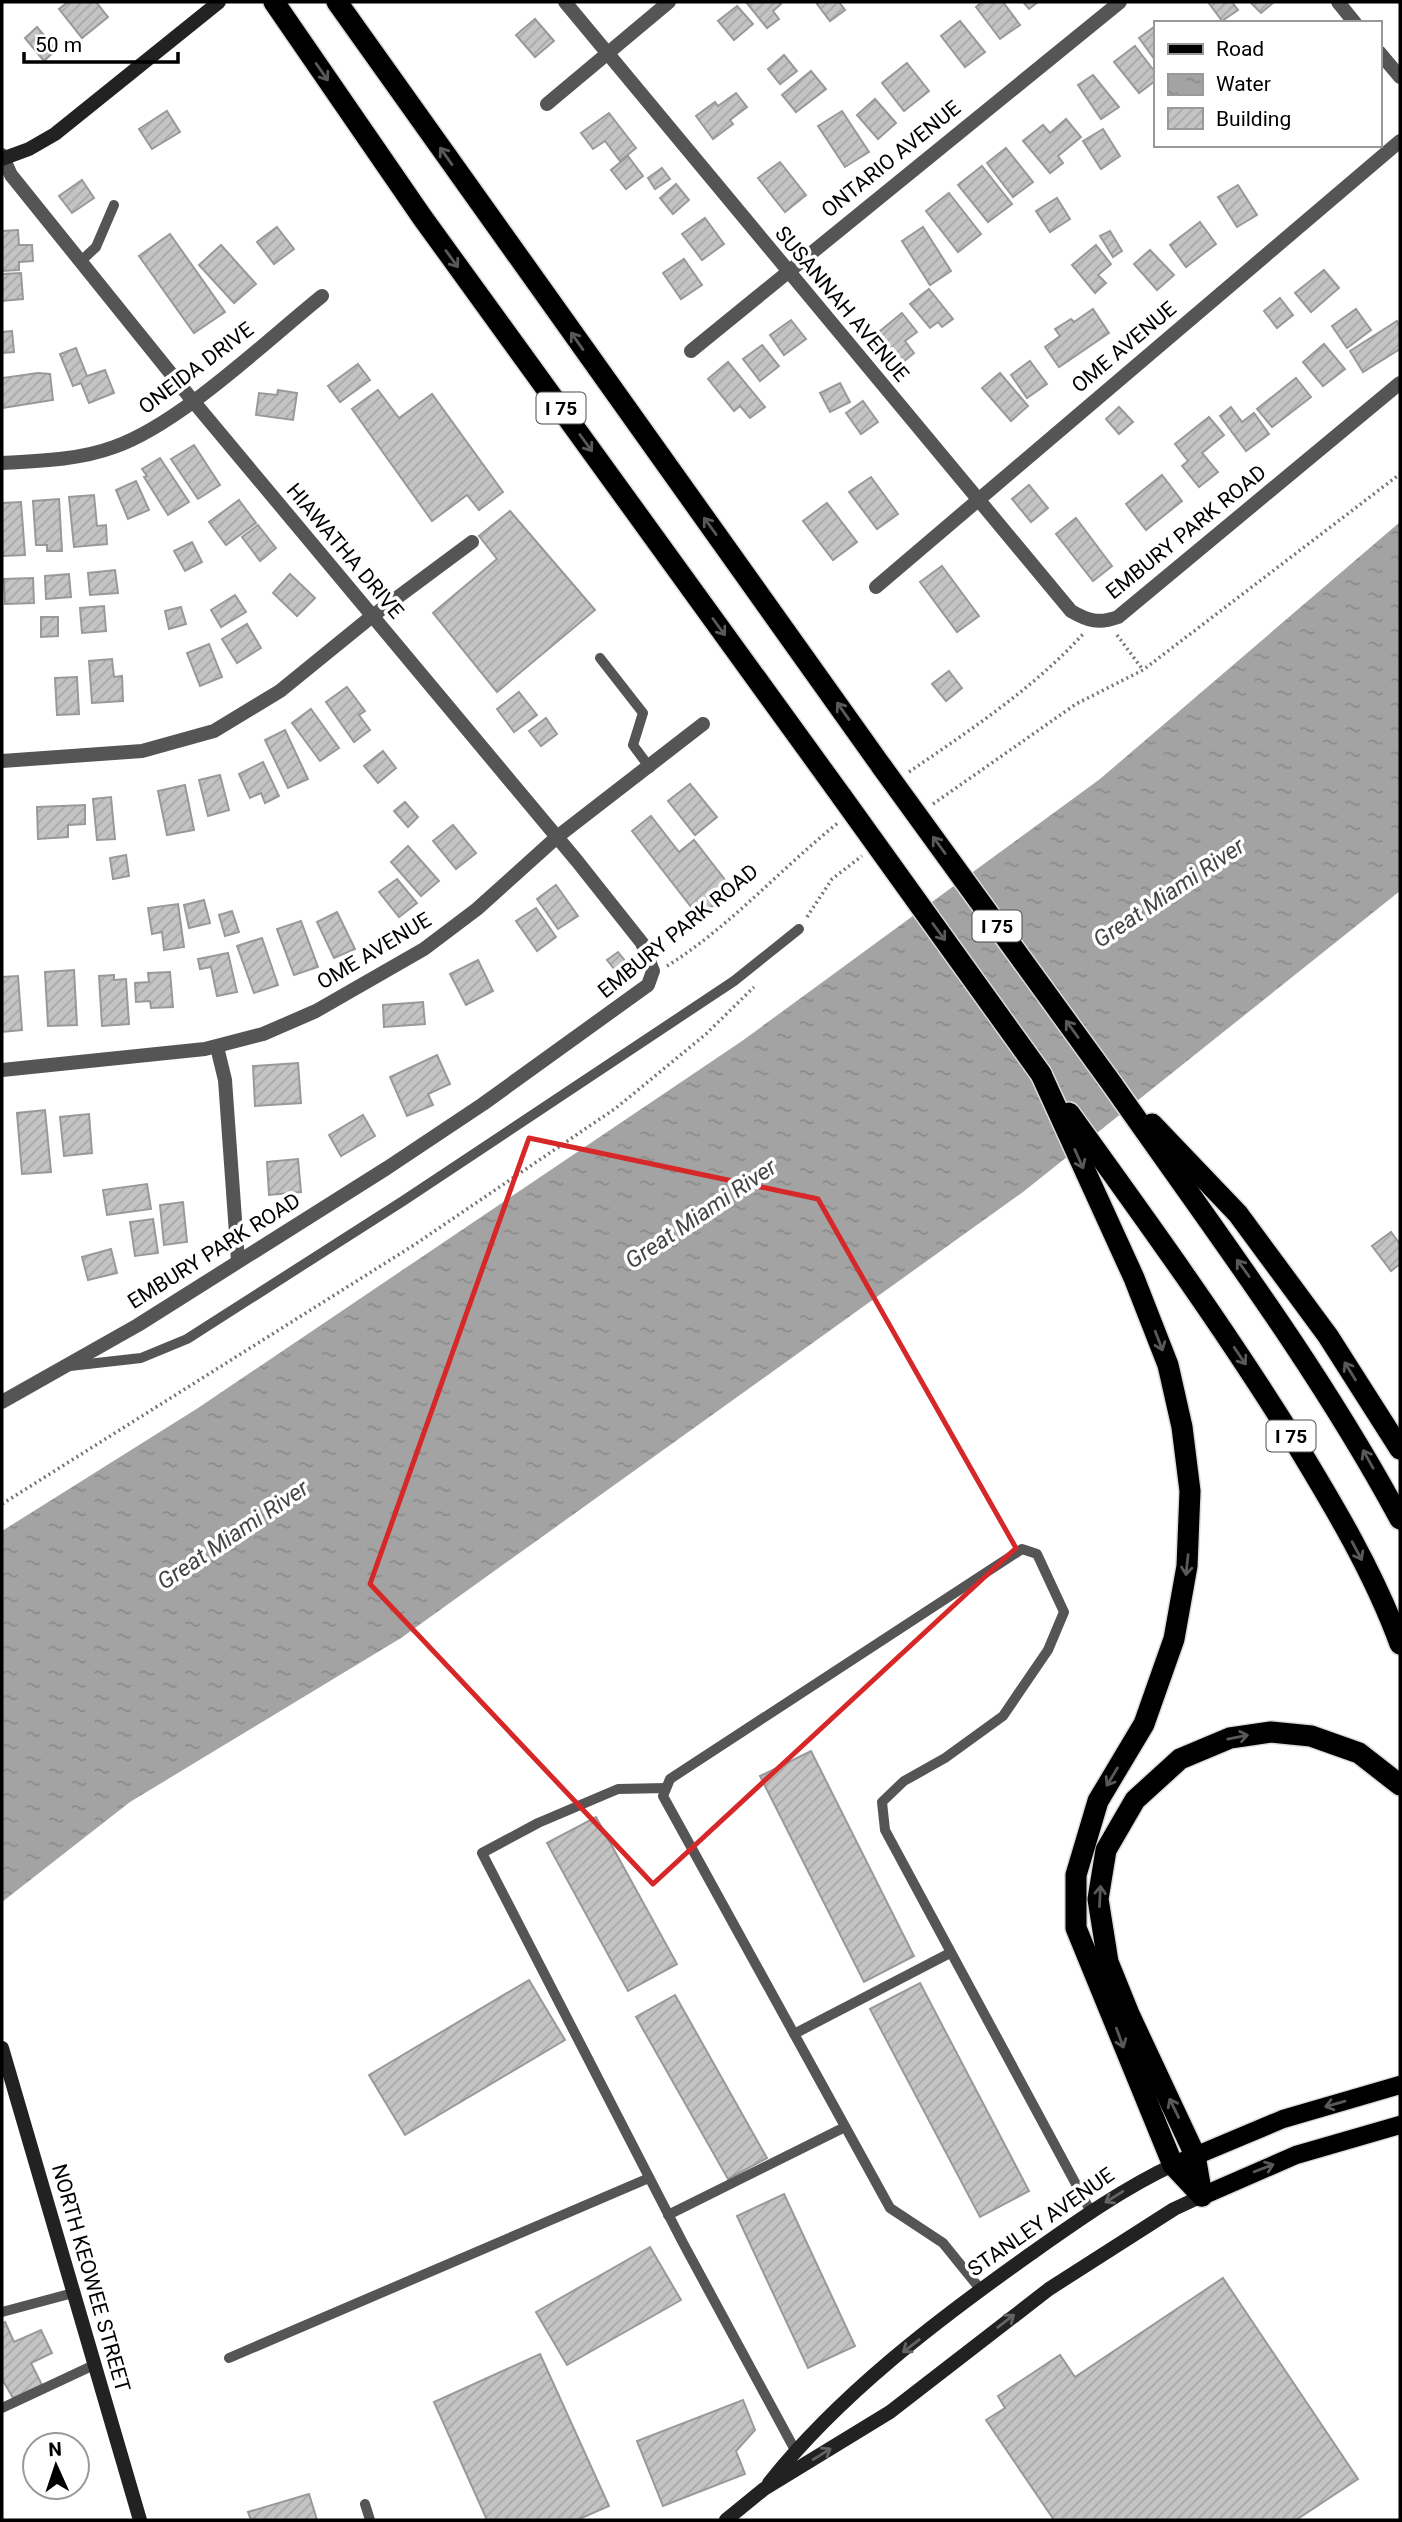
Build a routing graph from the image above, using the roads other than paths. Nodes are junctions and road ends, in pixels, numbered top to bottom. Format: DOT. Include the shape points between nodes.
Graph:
graph roads {
  1 [pos="219,2"];
  2 [pos="337,2"];
  3 [pos="565,2"];
  4 [pos="669,2"];
  5 [pos="1120,2"];
  6 [pos="1338,2"];
  7 [pos="278,9"];
  8 [pos="1353,21"];
  9 [pos="606,53"];
  10 [pos="1381,54"];
  11 [pos="1400,77"];
  12 [pos="547,104"];
  13 [pos="1400,141"];
  14 [pos="2,157"];
  15 [pos="114,205"];
  16 [pos="80,262"];
  17 [pos="786,270"];
  18 [pos="322,296"];
  19 [pos="691,351"];
  20 [pos="1400,383"];
  21 [pos="193,401"];
  22 [pos="2,463"];
  23 [pos="978,499"];
  24 [pos="471,542"];
  25 [pos="876,587"];
  26 [pos="371,617"];
  27 [pos="1100,621"];
  28 [pos="600,658"];
  29 [pos="703,724"];
  30 [pos="2,761"];
  31 [pos="650,768"];
  32 [pos="557,837"];
  33 [pos="799,929"];
  34 [pos="653,974"];
  35 [pos="217,1047"];
  36 [pos="2,1070"];
  37 [pos="1041,1074"];
  38 [pos="1112,1084"];
  39 [pos="238,1261"];
  40 [pos="66,1366"];
  41 [pos="2,1402"];
  42 [pos="1400,1449"];
  43 [pos="1400,1519"];
  44 [pos="1400,1644"];
  45 [pos="1400,1785"];
  46 [pos="666,1788"];
  47 [pos="950,1952"];
  48 [pos="794,2034"];
  49 [pos="2,2048"];
  50 [pos="1400,2085"];
  51 [pos="1400,2125"];
  52 [pos="845,2127"];
  53 [pos="1195,2155"];
  54 [pos="1173,2165"];
  55 [pos="649,2178"];
  56 [pos="1202,2196"];
  57 [pos="1091,2212"];
  58 [pos="668,2215"];
  59 [pos="981,2290"];
  60 [pos="74,2293"];
  61 [pos="2,2312"];
  62 [pos="229,2358"];
  63 [pos="94,2365"];
  64 [pos="2,2408"];
  65 [pos="795,2450"];
  66 [pos="764,2489"];
  67 [pos="365,2504"];
  68 [pos="140,2520"];
  69 [pos="370,2520"];
  70 [pos="726,2520"];
  1 -- 14 [label="main road" via="55,134"];
  38 -- 2 [label="highway, I 75, one-way, bridge"];
  3 -- 9 [label="street, SUSANNAH AVENUE"];
  4 -- 9 [label="street"];
  5 -- 17 [label="street, ONTARIO AVENUE"];
  6 -- 8 [label="street"];
  7 -- 37 [label="highway, I 75, one-way, bridge" via="422,217"];
  9 -- 12 [label="street"];
  9 -- 17 [label="street, SUSANNAH AVENUE"];
  10 -- 11 [label="street"];
  13 -- 23 [label="street, OME AVENUE"];
  14 -- 16 [label="street, HIAWATHA DRIVE" via="11,175"];
  15 -- 16 [label="lane" via="96,247"];
  16 -- 21 [label="street, HIAWATHA DRIVE"];
  17 -- 19 [label="street, ONTARIO AVENUE"];
  17 -- 23 [label="street, SUSANNAH AVENUE"];
  18 -- 21 [label="street, ONEIDA DRIVE"];
  20 -- 27 [label="street, EMBURY PARK ROAD" via="1118,617"];
  21 -- 22 [label="street, ONEIDA DRIVE" via="142,435 114,447 81,456"];
  21 -- 26 [label="street, HIAWATHA DRIVE"];
  23 -- 25 [label="street, OME AVENUE"];
  23 -- 27 [label="street, SUSANNAH AVENUE" via="1071,611"];
  24 -- 26 [label="street"];
  26 -- 30 [label="street" via="280,691 214,731 142,751"];
  26 -- 32 [label="street, HIAWATHA DRIVE"];
  28 -- 31 [label="lane" via="643,713 633,745"];
  29 -- 31 [label="street, OME AVENUE"];
  31 -- 32 [label="street, OME AVENUE"];
  32 -- 34 [label="street, HIAWATHA DRIVE" via="642,943"];
  32 -- 35 [label="street, OME AVENUE" via="477,909 414,956 316,1011 264,1034"];
  33 -- 40 [label="lane" via="734,981 187,1339 141,1358"];
  34 -- 39 [label="street, EMBURY PARK ROAD" via="648,985 483,1104"];
  35 -- 36 [label="street, OME AVENUE"];
  35 -- 39 [label="street" via="225,1080"];
  37 -- 44 [label="highway, I 75, one-way" via="1262,1389 1322,1487 1387,1608"];
  37 -- 54 [label="highway, one-way" via="1134,1278 1168,1365 1190,1491 1187,1566 1174,1639 1144,1724 1098,1801 1076,1875 1076,1928"];
  42 -- 38 [label="highway, one-way" via="1328,1336 1221,1193"];
  43 -- 38 [label="highway, I 75, one-way" via="1315,1372"];
  39 -- 40 [label="street, EMBURY PARK ROAD"];
  40 -- 41 [label="street, EMBURY PARK ROAD"];
  53 -- 45 [label="highway, one-way" via="1108,1962 1098,1899 1106,1850 1135,1800 1180,1759 1230,1738 1271,1732 1311,1736 1359,1753"];
  46 -- 47 [label="lane" via="670,1779 1022,1549 1037,1554 1064,1612 1048,1650 1003,1716 904,1781 882,1802 885,1829"];
  46 -- 48 [label="lane" via="663,1796"];
  46 -- 55 [label="lane" via="618,1789 482,1853"];
  47 -- 48 [label="lane"];
  47 -- 57 [label="lane"];
  48 -- 52 [label="lane"];
  49 -- 60 [label="main road, NORTH KEOWEE STREET"];
  50 -- 53 [label="main road, STANLEY AVENUE, one-way" via="1283,2119"];
  56 -- 51 [label="main road, STANLEY AVENUE, one-way" via="1296,2155"];
  52 -- 58 [label="lane"];
  52 -- 59 [label="lane" via="890,2208 943,2243"];
  53 -- 54 [label="main road, STANLEY AVENUE"];
  53 -- 56 [label="highway"];
  54 -- 56 [label="highway"];
  54 -- 57 [label="main road, STANLEY AVENUE, one-way"];
  55 -- 58 [label="lane"];
  55 -- 62 [label="lane"];
  66 -- 56 [label="main road, STANLEY AVENUE, one-way" via="890,2412 1049,2289"];
  57 -- 59 [label="main road, STANLEY AVENUE"];
  58 -- 65 [label="lane"];
  59 -- 65 [label="main road, STANLEY AVENUE, one-way" via="888,2364"];
  60 -- 61 [label="lane"];
  60 -- 63 [label="main road, NORTH KEOWEE STREET"];
  63 -- 64 [label="lane"];
  63 -- 68 [label="main road, NORTH KEOWEE STREET"];
  65 -- 66 [label="main road, STANLEY AVENUE"];
  66 -- 70 [label="main road, STANLEY AVENUE"];
  67 -- 69 [label="lane"];
}
